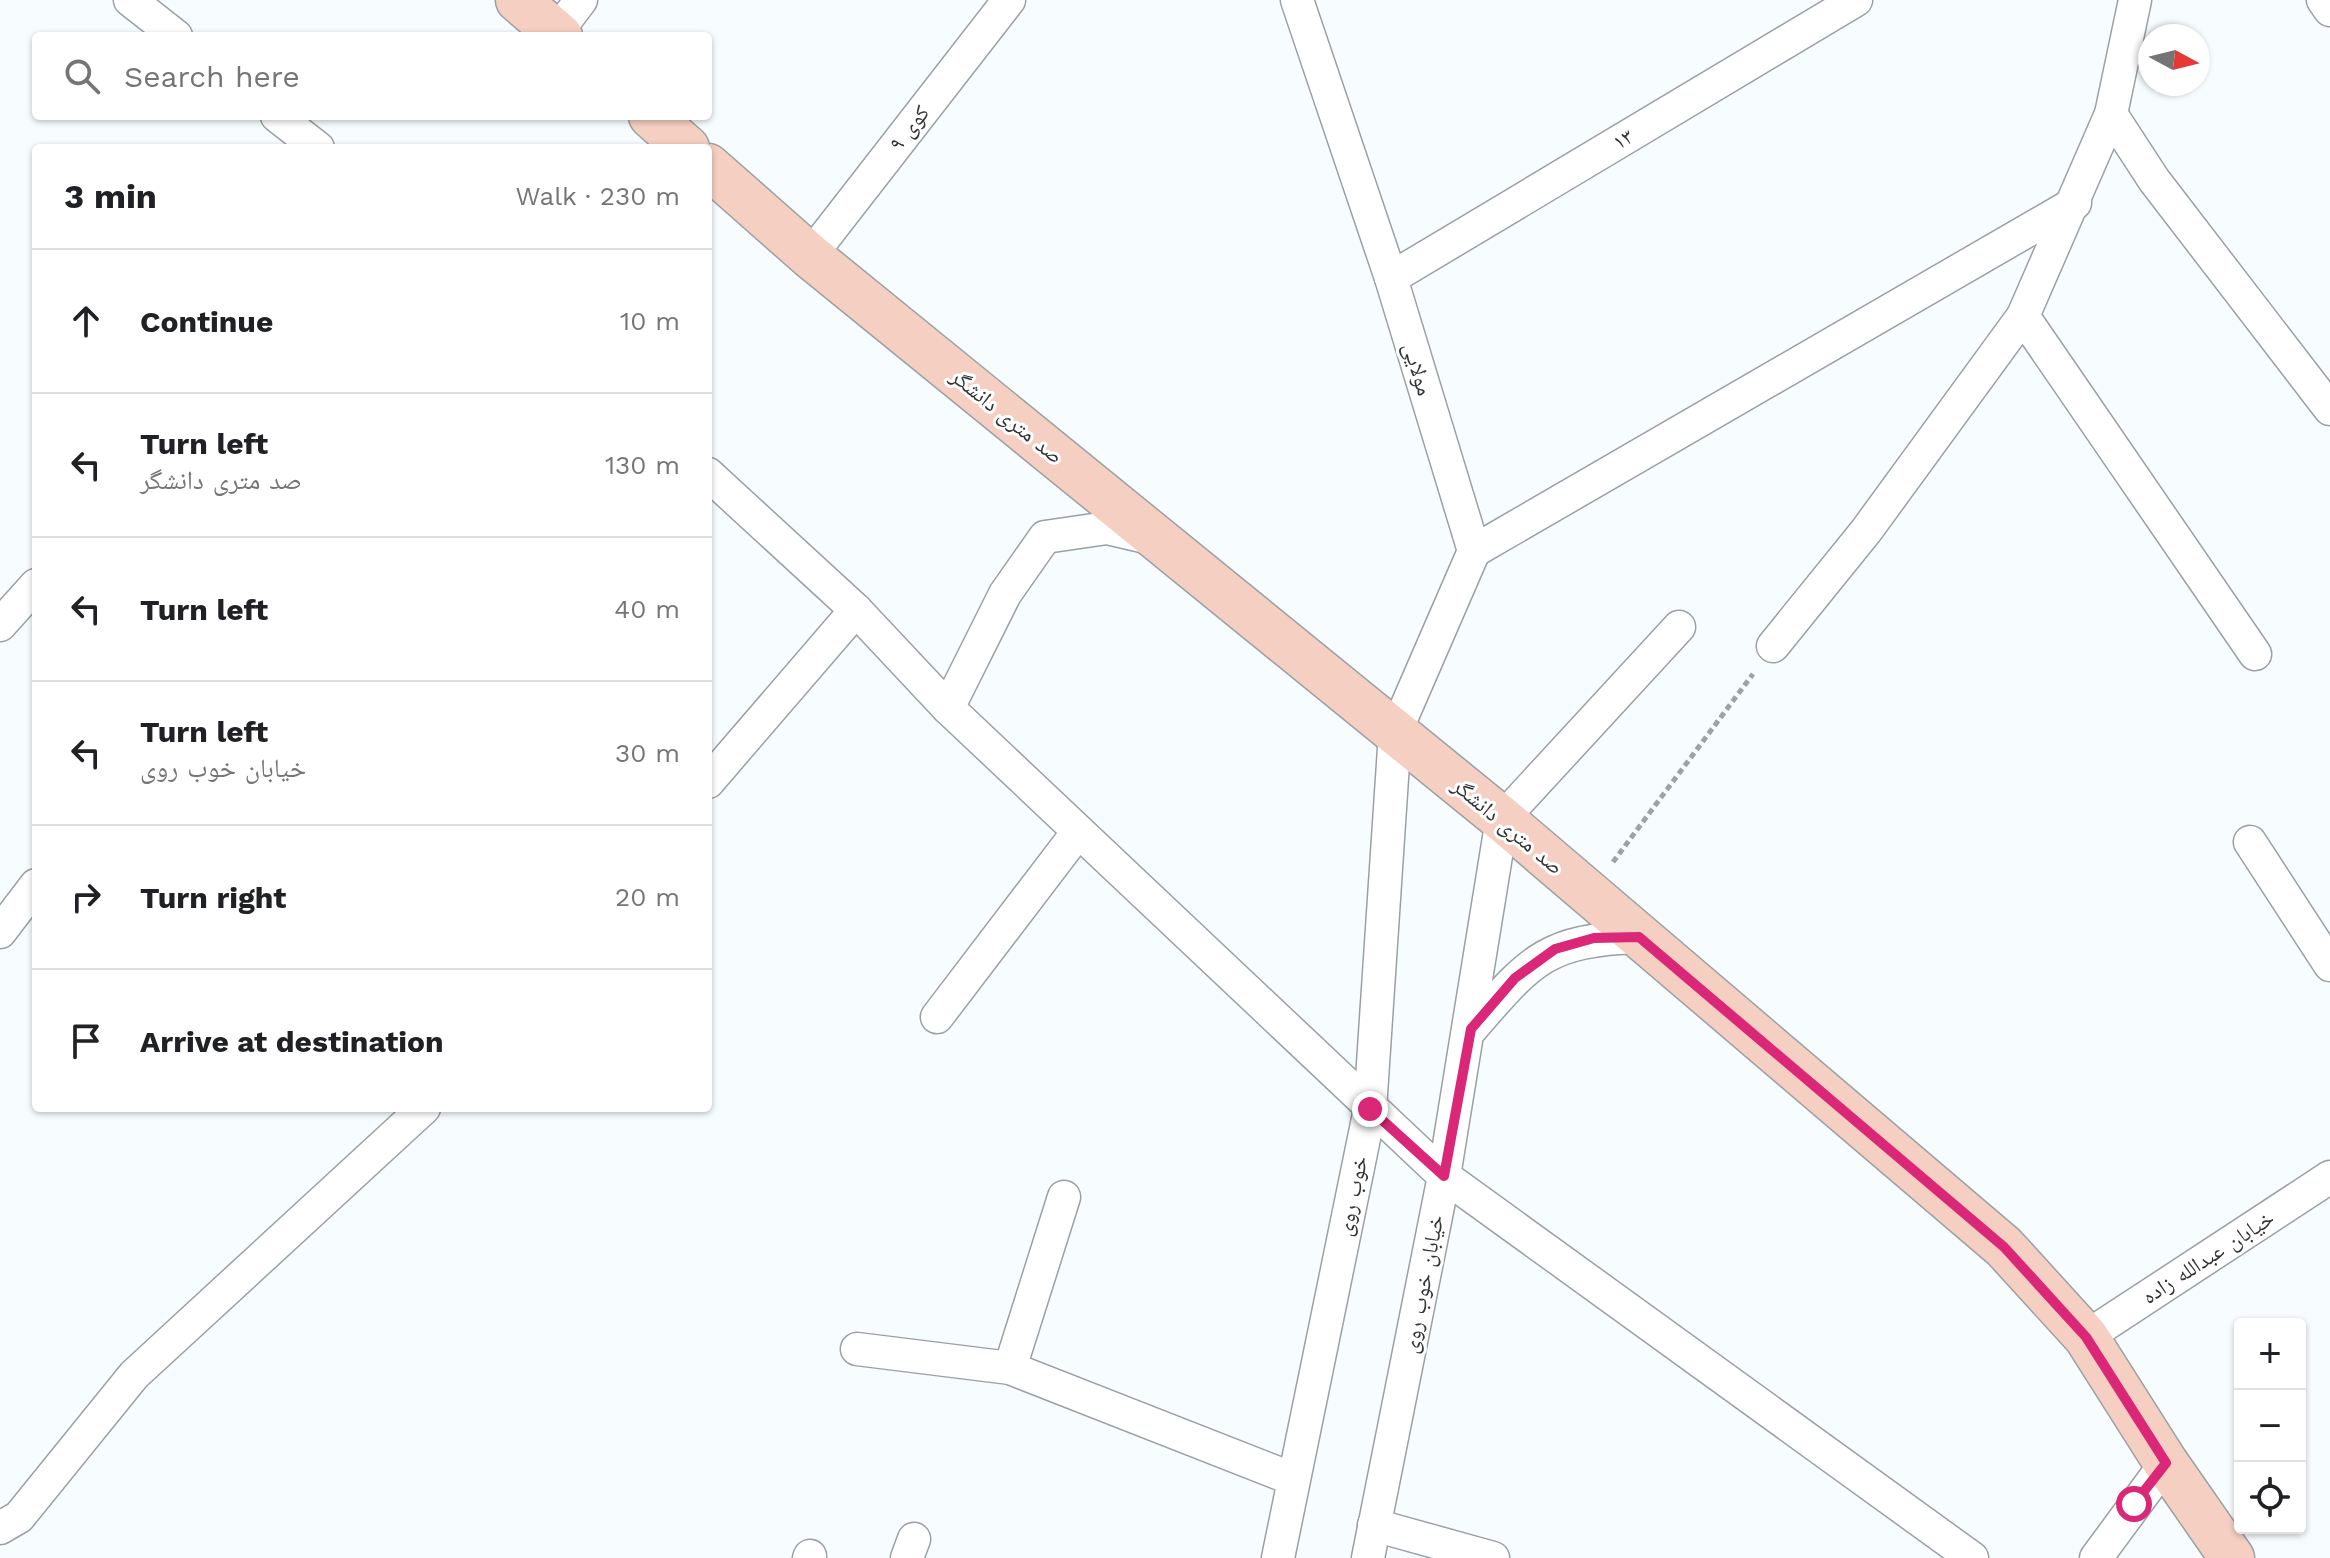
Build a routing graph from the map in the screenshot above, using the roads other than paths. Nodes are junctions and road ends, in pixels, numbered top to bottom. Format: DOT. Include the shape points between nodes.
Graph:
graph roads {
  1 [pos="130,0"];
  2 [pos="518,0"];
  3 [pos="1009,0"];
  4 [pos="1856,0"];
  5 [pos="2135,0"];
  6 [pos="2323,0"];
  7 [pos="1310,5"];
  8 [pos="2330,10"];
  9 [pos="565,23"];
  10 [pos="171,32"];
  11 [pos="2111,114"];
  12 [pos="282,120"];
  13 [pos="656,120"];
  14 [pos="313,144"];
  15 [pos="682,144"];
  16 [pos="712,170"];
  17 [pos="2075,203"];
  18 [pos="810,256"];
  19 [pos="1391,278"];
  20 [pos="2023,316"];
  21 [pos="2330,409"];
  22 [pos="712,478"];
  23 [pos="1161,541"];
  24 [pos="1474,551"];
  25 [pos="32,589"];
  26 [pos="856,610"];
  27 [pos="0,625"];
  28 [pos="1679,627"];
  29 [pos="1773,646"];
  30 [pos="2255,654"];
  31 [pos="948,708"];
  32 [pos="1395,733"];
  33 [pos="712,777"];
  34 [pos="1502,819"];
  35 [pos="1078,832"];
  36 [pos="2250,842"];
  37 [pos="32,890"];
  38 [pos="0,932"];
  39 [pos="1639,937"];
  40 [pos="2330,965"];
  41 [pos="937,1017"];
  42 [pos="1471,1029"];
  43 [pos="1370,1109"];
  44 [pos="420,1112"];
  45 [pos="1444,1176"];
  46 [pos="2330,1177"];
  47 [pos="1064,1197"];
  48 [pos="2086,1337"];
  49 [pos="857,1349"];
  50 [pos="1010,1368"];
  51 [pos="2166,1463"];
  52 [pos="1293,1479"];
  53 [pos="1374,1525"];
  54 [pos="0,1528"];
  55 [pos="1278,1558"];
  56 [pos="1368,1558"];
  57 [pos="1493,1558"];
  58 [pos="1972,1558"];
  59 [pos="2096,1558"];
  60 [pos="2232,1558"];
  1 -- 10 [label="street"];
  2 -- 9 [label="main road"];
  3 -- 18 [label="street, کوی ۹"];
  4 -- 19 [label="street, ۱۳"];
  5 -- 11 [label="street"];
  6 -- 8 [label="street"];
  7 -- 19 [label="street, مولایی"];
  11 -- 17 [label="street"];
  11 -- 21 [label="street" via="2154,180"];
  12 -- 14 [label="street"];
  13 -- 15 [label="main road"];
  16 -- 18 [label="main road, صد متری دانشگر"];
  17 -- 20 [label="street"];
  17 -- 24 [label="street"];
  18 -- 23 [label="main road, صد متری دانشگر"];
  19 -- 24 [label="street, مولایی"];
  20 -- 29 [label="street" via="1866,531"];
  20 -- 30 [label="street"];
  22 -- 26 [label="street"];
  23 -- 31 [label="street" via="1107,528 1045,537 1005,594"];
  23 -- 32 [label="main road, صد متری دانشگر"];
  24 -- 32 [label="street"];
  25 -- 27 [label="street"];
  26 -- 31 [label="street"];
  26 -- 33 [label="street"];
  28 -- 34 [label="street"];
  31 -- 35 [label="street"];
  32 -- 34 [label="main road, صد متری دانشگر"];
  32 -- 43 [label="street, خوب روی"];
  34 -- 39 [label="main road, صد متری دانشگر"];
  34 -- 42 [label="street, خیابان خوب روی"];
  35 -- 41 [label="street"];
  35 -- 43 [label="street"];
  36 -- 40 [label="street"];
  37 -- 38 [label="street"];
  39 -- 42 [label="street" via="1594,938 1555,949 1515,978"];
  39 -- 48 [label="main road, صد متری دانشگر" via="2004,1247"];
  42 -- 45 [label="street, خیابان خوب روی"];
  43 -- 45 [label="street"];
  43 -- 52 [label="street, خوب روی"];
  44 -- 54 [label="street" via="134,1375 19,1517"];
  45 -- 53 [label="street, خیابان خوب روی"];
  45 -- 58 [label="street"];
  46 -- 48 [label="street, خیابان عبدالله زاده"];
  47 -- 50 [label="street"];
  48 -- 51 [label="main road, صد متری دانشگر"];
  49 -- 50 [label="street"];
  50 -- 52 [label="street"];
  51 -- 59 [label="street"];
  51 -- 60 [label="main road, صد متری دانشگر"];
  52 -- 55 [label="street, خوب روی"];
  53 -- 56 [label="street, خیابان خوب روی"];
  53 -- 57 [label="street"];
}
